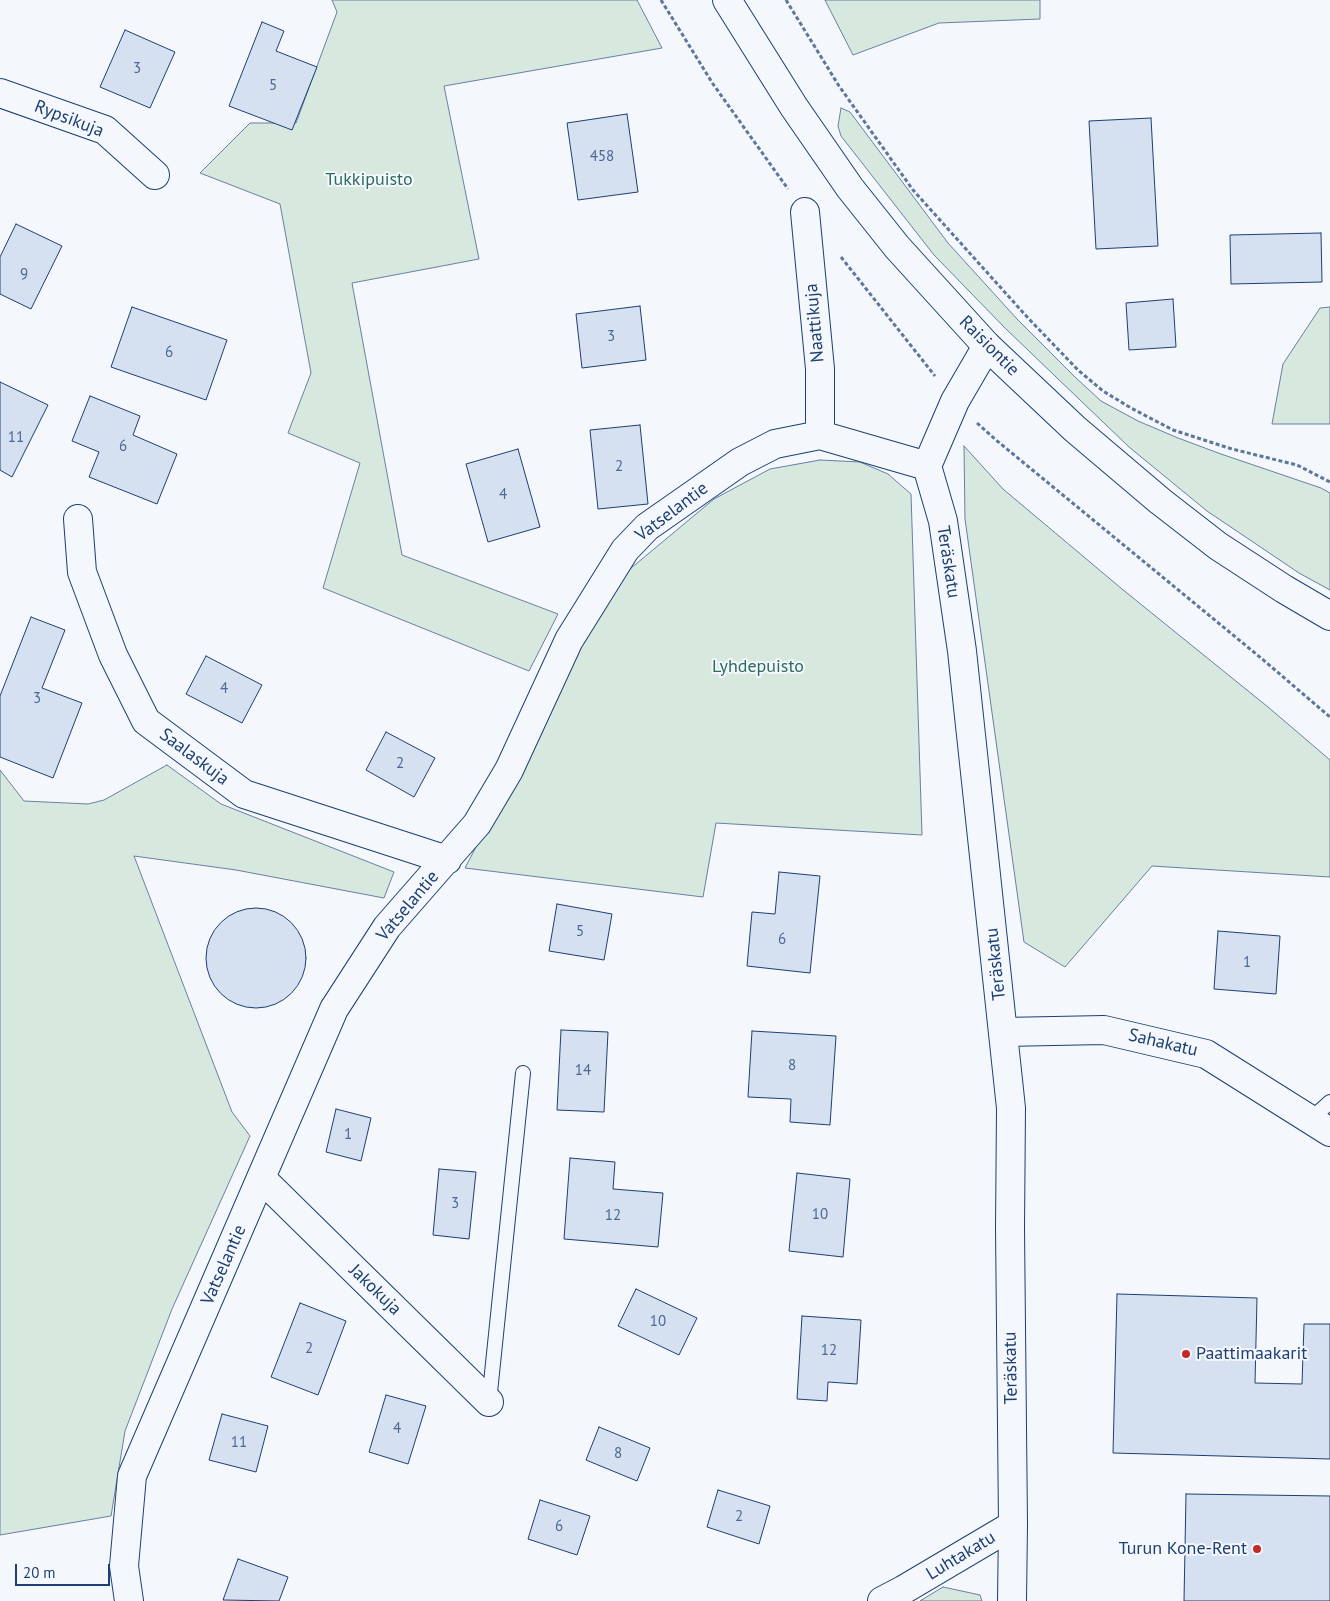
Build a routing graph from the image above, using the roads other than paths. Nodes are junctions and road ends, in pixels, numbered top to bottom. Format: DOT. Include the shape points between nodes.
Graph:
graph roads {
  1 [pos="727,0"];
  2 [pos="0,93"];
  3 [pos="155,175"];
  4 [pos="805,212"];
  5 [pos="986,346"];
  6 [pos="820,435"];
  7 [pos="927,466"];
  8 [pos="78,519"];
  9 [pos="1330,616"];
  10 [pos="447,860"];
  11 [pos="1003,1032"];
  12 [pos="523,1073"];
  13 [pos="1324,1118"];
  14 [pos="261,1178"];
  15 [pos="489,1402"];
  16 [pos="1013,1525"];
  17 [pos="130,1601"];
  18 [pos="882,1601"];
  19 [pos="1012,1601"];
  1 -- 5 [label="street, Raisiontie" via="850,188 897,247"];
  2 -- 3 [label="street, Rypsikuja" via="105,130"];
  4 -- 6 [label="street, Naattikuja" via="820,369"];
  5 -- 7 [label="street" via="955,401"];
  5 -- 9 [label="street, Raisiontie" via="1075,429 1160,501 1218,546"];
  6 -- 7 [label="street, Vatselantie"];
  6 -- 10 [label="street, Vatselantie" via="775,444 740,462 647,527 625,550 569,640 509,770 477,824"];
  7 -- 11 [label="street, Teräskatu" via="943,520 962,651"];
  8 -- 10 [label="street, Saalaskuja" via="82,572 113,655 146,721 244,794"];
  10 -- 14 [label="street, Vatselantie" via="387,927 334,1009"];
  11 -- 13 [label="street, Sahakatu" via="1104,1030 1206,1054"];
  11 -- 16 [label="street, Teräskatu" via="1011,1108"];
  12 -- 15 [label="lane"];
  14 -- 15 [label="street, Jakokuja"];
  14 -- 17 [label="street, Vatselantie" via="132,1476 124,1566"];
  16 -- 18 [label="street, Luhtakatu"];
  16 -- 19 [label="street, Teräskatu"];
}
